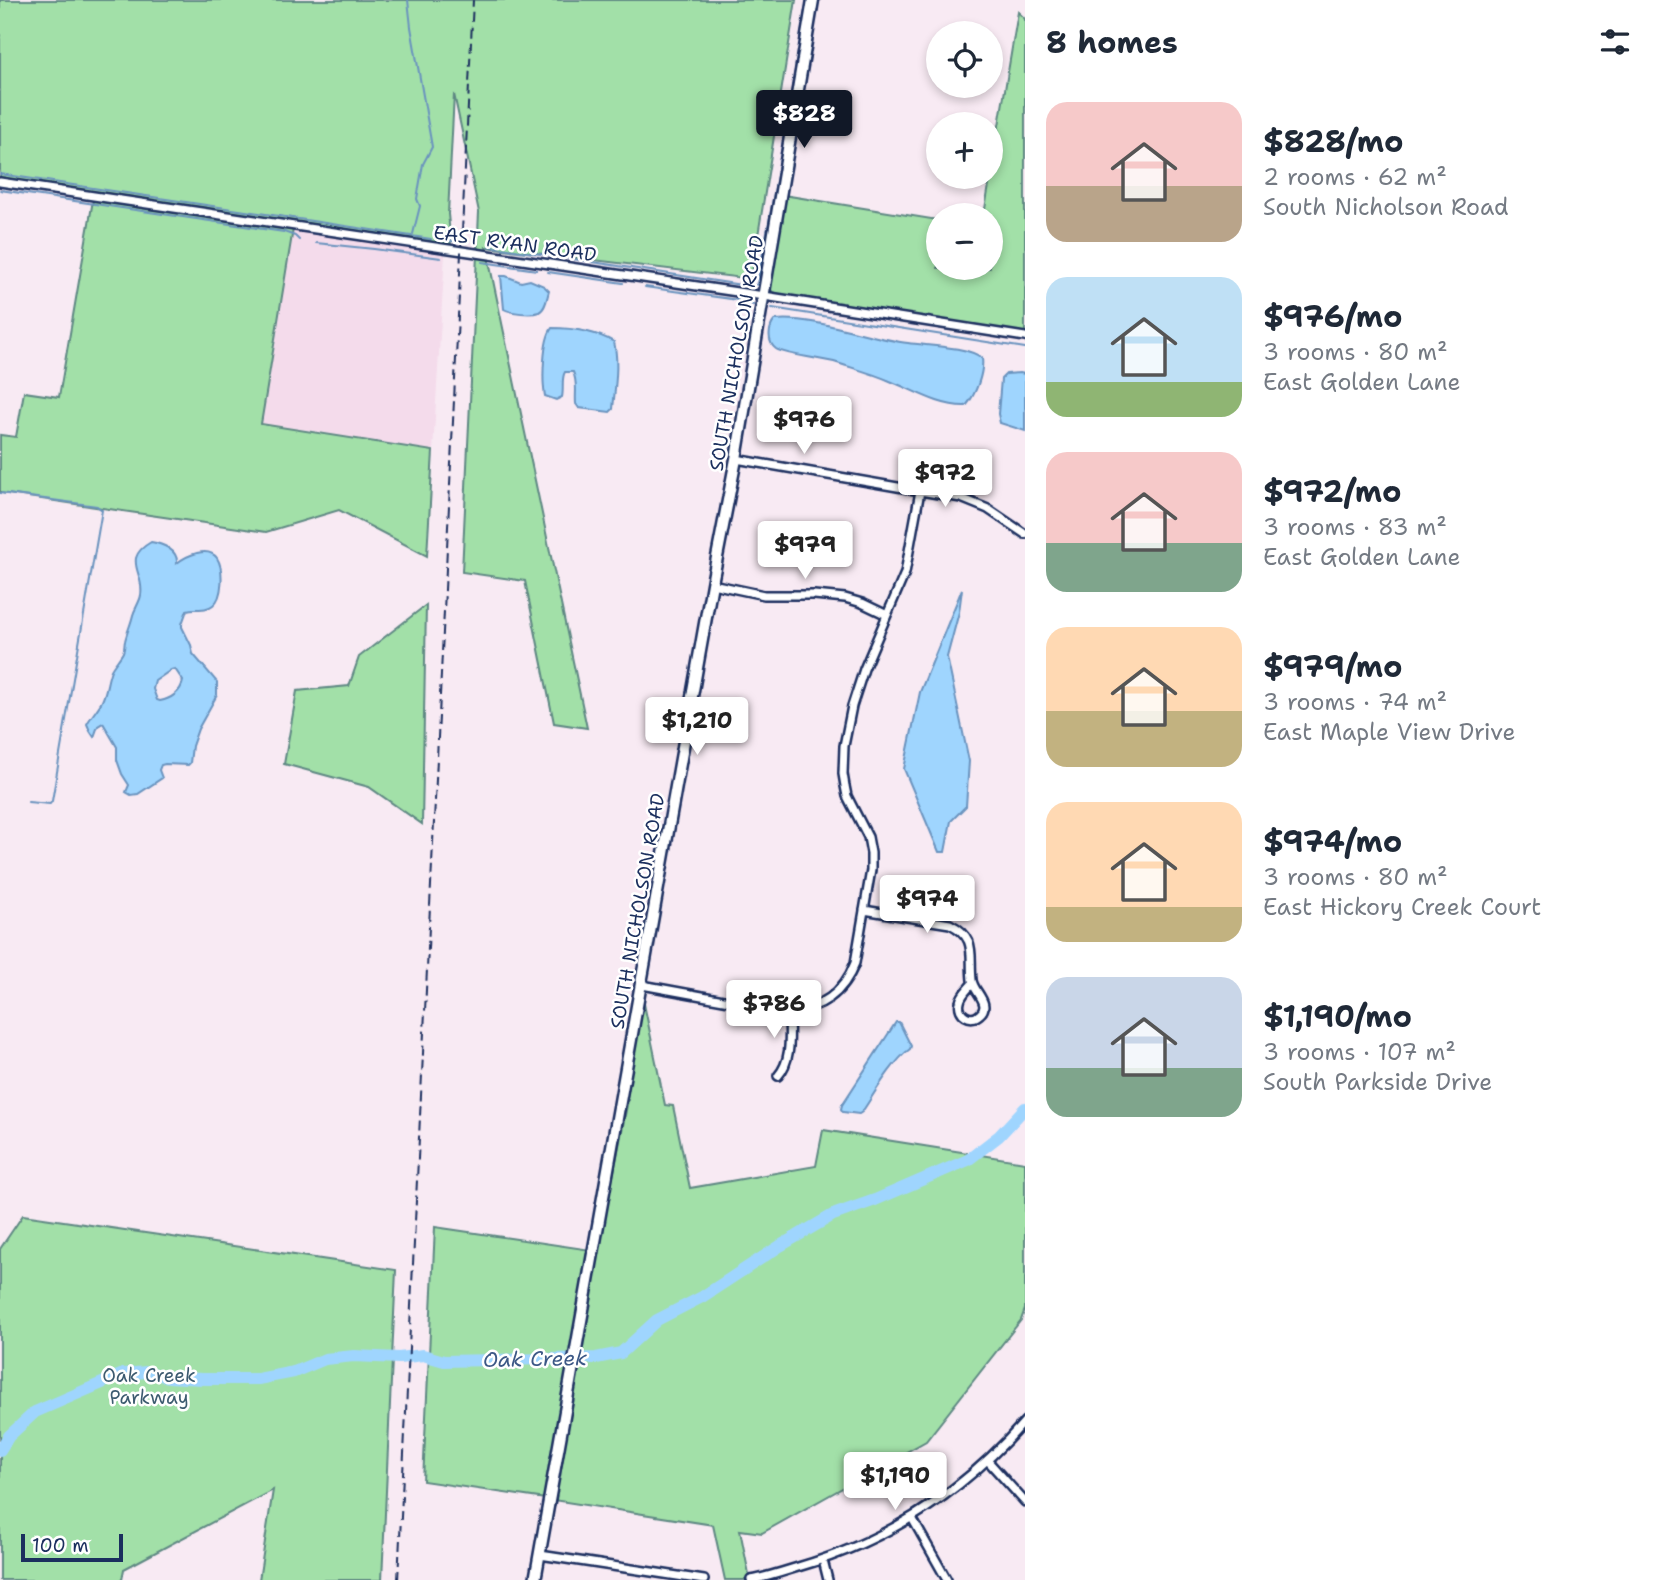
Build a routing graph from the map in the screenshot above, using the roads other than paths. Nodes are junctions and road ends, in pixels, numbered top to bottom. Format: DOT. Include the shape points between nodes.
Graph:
graph roads {
  1 [pos="813,0"];
  2 [pos="0,182"];
  3 [pos="764,296"];
  4 [pos="1025,337"];
  5 [pos="736,459"];
  6 [pos="920,491"];
  7 [pos="1025,534"];
  8 [pos="712,584"];
  9 [pos="887,615"];
  10 [pos="864,910"];
  11 [pos="972,984"];
  12 [pos="642,985"];
  13 [pos="789,1012"];
  14 [pos="778,1076"];
  15 [pos="1025,1421"];
  16 [pos="988,1461"];
  17 [pos="1025,1502"];
  18 [pos="912,1518"];
  19 [pos="540,1555"];
  20 [pos="824,1560"];
  21 [pos="535,1580"];
  22 [pos="704,1580"];
  23 [pos="751,1580"];
  24 [pos="828,1580"];
  25 [pos="947,1580"];
  1 -- 3 [label="street, SOUTH NICHOLSON ROAD"];
  2 -- 3 [label="street, EAST RYAN ROAD"];
  3 -- 4 [label="street, EAST RYAN ROAD"];
  3 -- 5 [label="street, SOUTH NICHOLSON ROAD"];
  5 -- 6 [label="street"];
  5 -- 8 [label="street, SOUTH NICHOLSON ROAD"];
  6 -- 7 [label="street" via="961,498 988,509"];
  6 -- 9 [label="street" via="905,573"];
  8 -- 9 [label="street" via="764,594 845,598"];
  8 -- 12 [label="street, SOUTH NICHOLSON ROAD"];
  9 -- 10 [label="street" via="864,669 844,746 847,796 871,853"];
  10 -- 11 [label="street" via="961,929 971,946"];
  10 -- 13 [label="street" via="850,977 820,1004"];
  11 -- 11 [label="street" via="984,1004 983,1011 973,1018 962,1014 960,1008"];
  12 -- 13 [label="street"];
  12 -- 19 [label="street, SOUTH NICHOLSON ROAD"];
  13 -- 14 [label="street" via="788,1054"];
  15 -- 16 [label="street"];
  16 -- 17 [label="street"];
  16 -- 18 [label="street"];
  18 -- 20 [label="street"];
  18 -- 25 [label="street"];
  19 -- 21 [label="street, SOUTH NICHOLSON ROAD"];
  19 -- 22 [label="street"];
  20 -- 23 [label="street"];
  20 -- 24 [label="street"];
}
